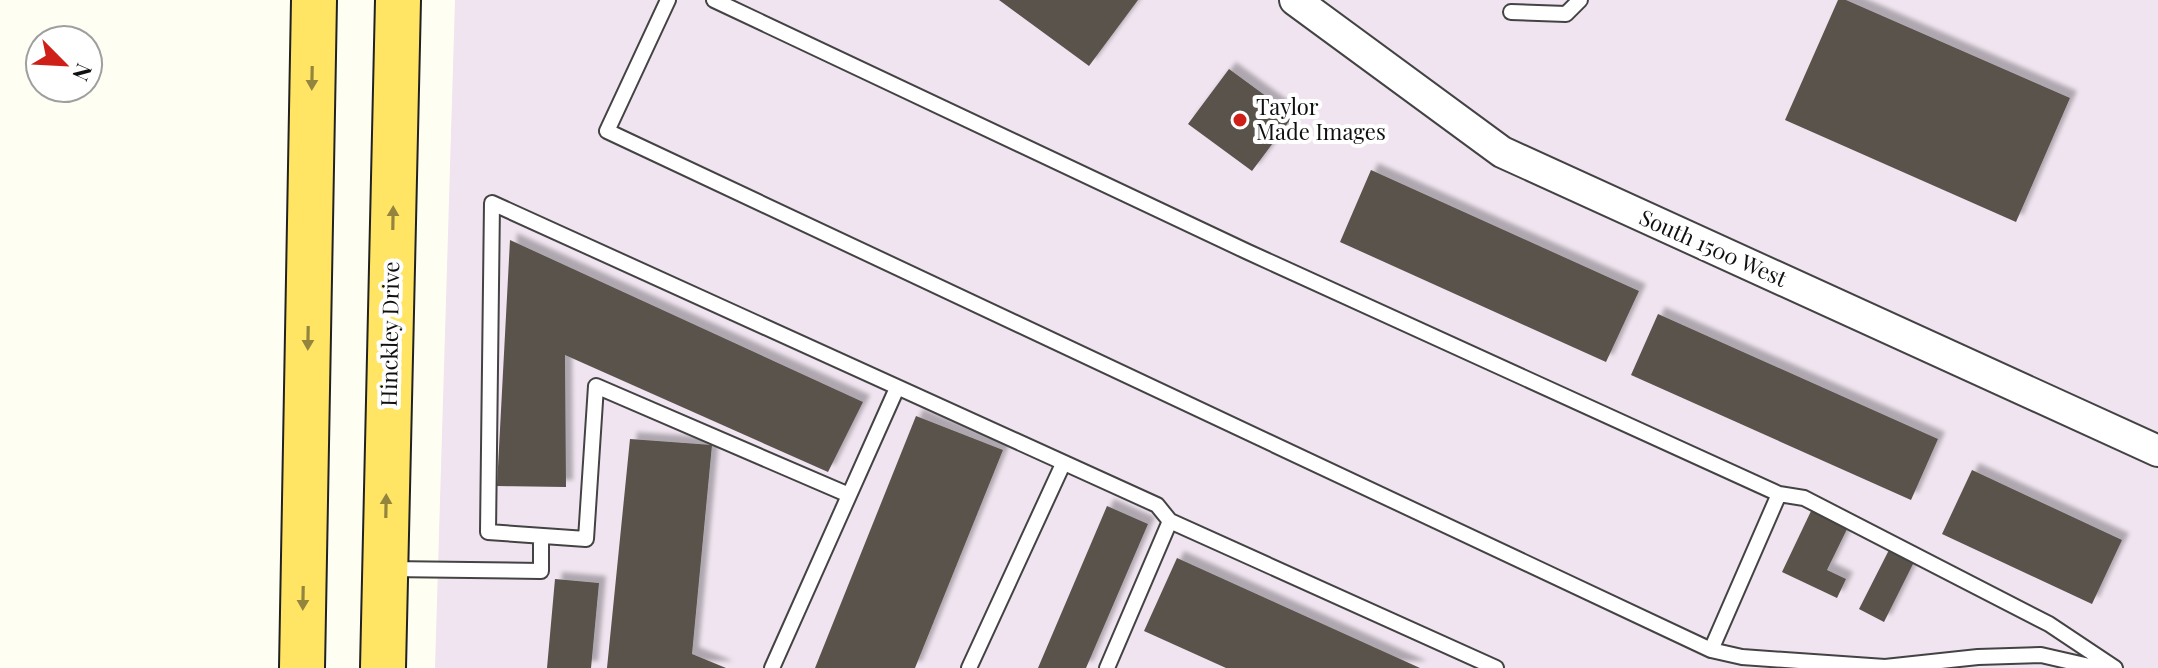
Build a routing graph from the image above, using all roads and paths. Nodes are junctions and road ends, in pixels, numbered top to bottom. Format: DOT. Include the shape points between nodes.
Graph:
graph roads {
  1 [pos="314,0"];
  2 [pos="398,0"];
  3 [pos="668,0"];
  4 [pos="714,0"];
  5 [pos="1297,0"];
  6 [pos="1580,0"];
  7 [pos="1511,12"];
  8 [pos="897,388"];
  9 [pos="2158,451"];
  10 [pos="1063,464"];
  11 [pos="1779,494"];
  12 [pos="849,495"];
  13 [pos="1170,521"];
  14 [pos="541,536"];
  15 [pos="385,569"];
  16 [pos="1711,650"];
  17 [pos="1111,667"];
  18 [pos="302,668"];
  19 [pos="383,668"];
  20 [pos="772,668"];
  21 [pos="969,668"];
  22 [pos="1496,668"];
  23 [pos="2098,668"];
  24 [pos="2115,668"];
  1 -- 18 [label="main road, one-way"];
  15 -- 2 [label="main road, Hinckley Drive, one-way"];
  3 -- 16 [label="lane" via="607,131"];
  4 -- 11 [label="lane"];
  5 -- 9 [label="street, South 1500 West" via="1502,152"];
  6 -- 7 [label="lane" via="1566,14"];
  8 -- 10 [label="lane"];
  8 -- 12 [label="lane"];
  8 -- 14 [label="lane" via="492,203 488,532"];
  10 -- 13 [label="lane" via="1157,505"];
  10 -- 21 [label="lane"];
  11 -- 16 [label="lane"];
  11 -- 24 [label="lane" via="1804,498 2049,624"];
  12 -- 14 [label="lane" via="596,386 586,539"];
  12 -- 20 [label="lane"];
  13 -- 17 [label="lane"];
  13 -- 22 [label="lane"];
  14 -- 15 [label="lane" via="541,571"];
  15 -- 19 [label="main road, Hinckley Drive"];
  16 -- 23 [label="lane" via="1769,660 1885,667 2041,655"];
}
